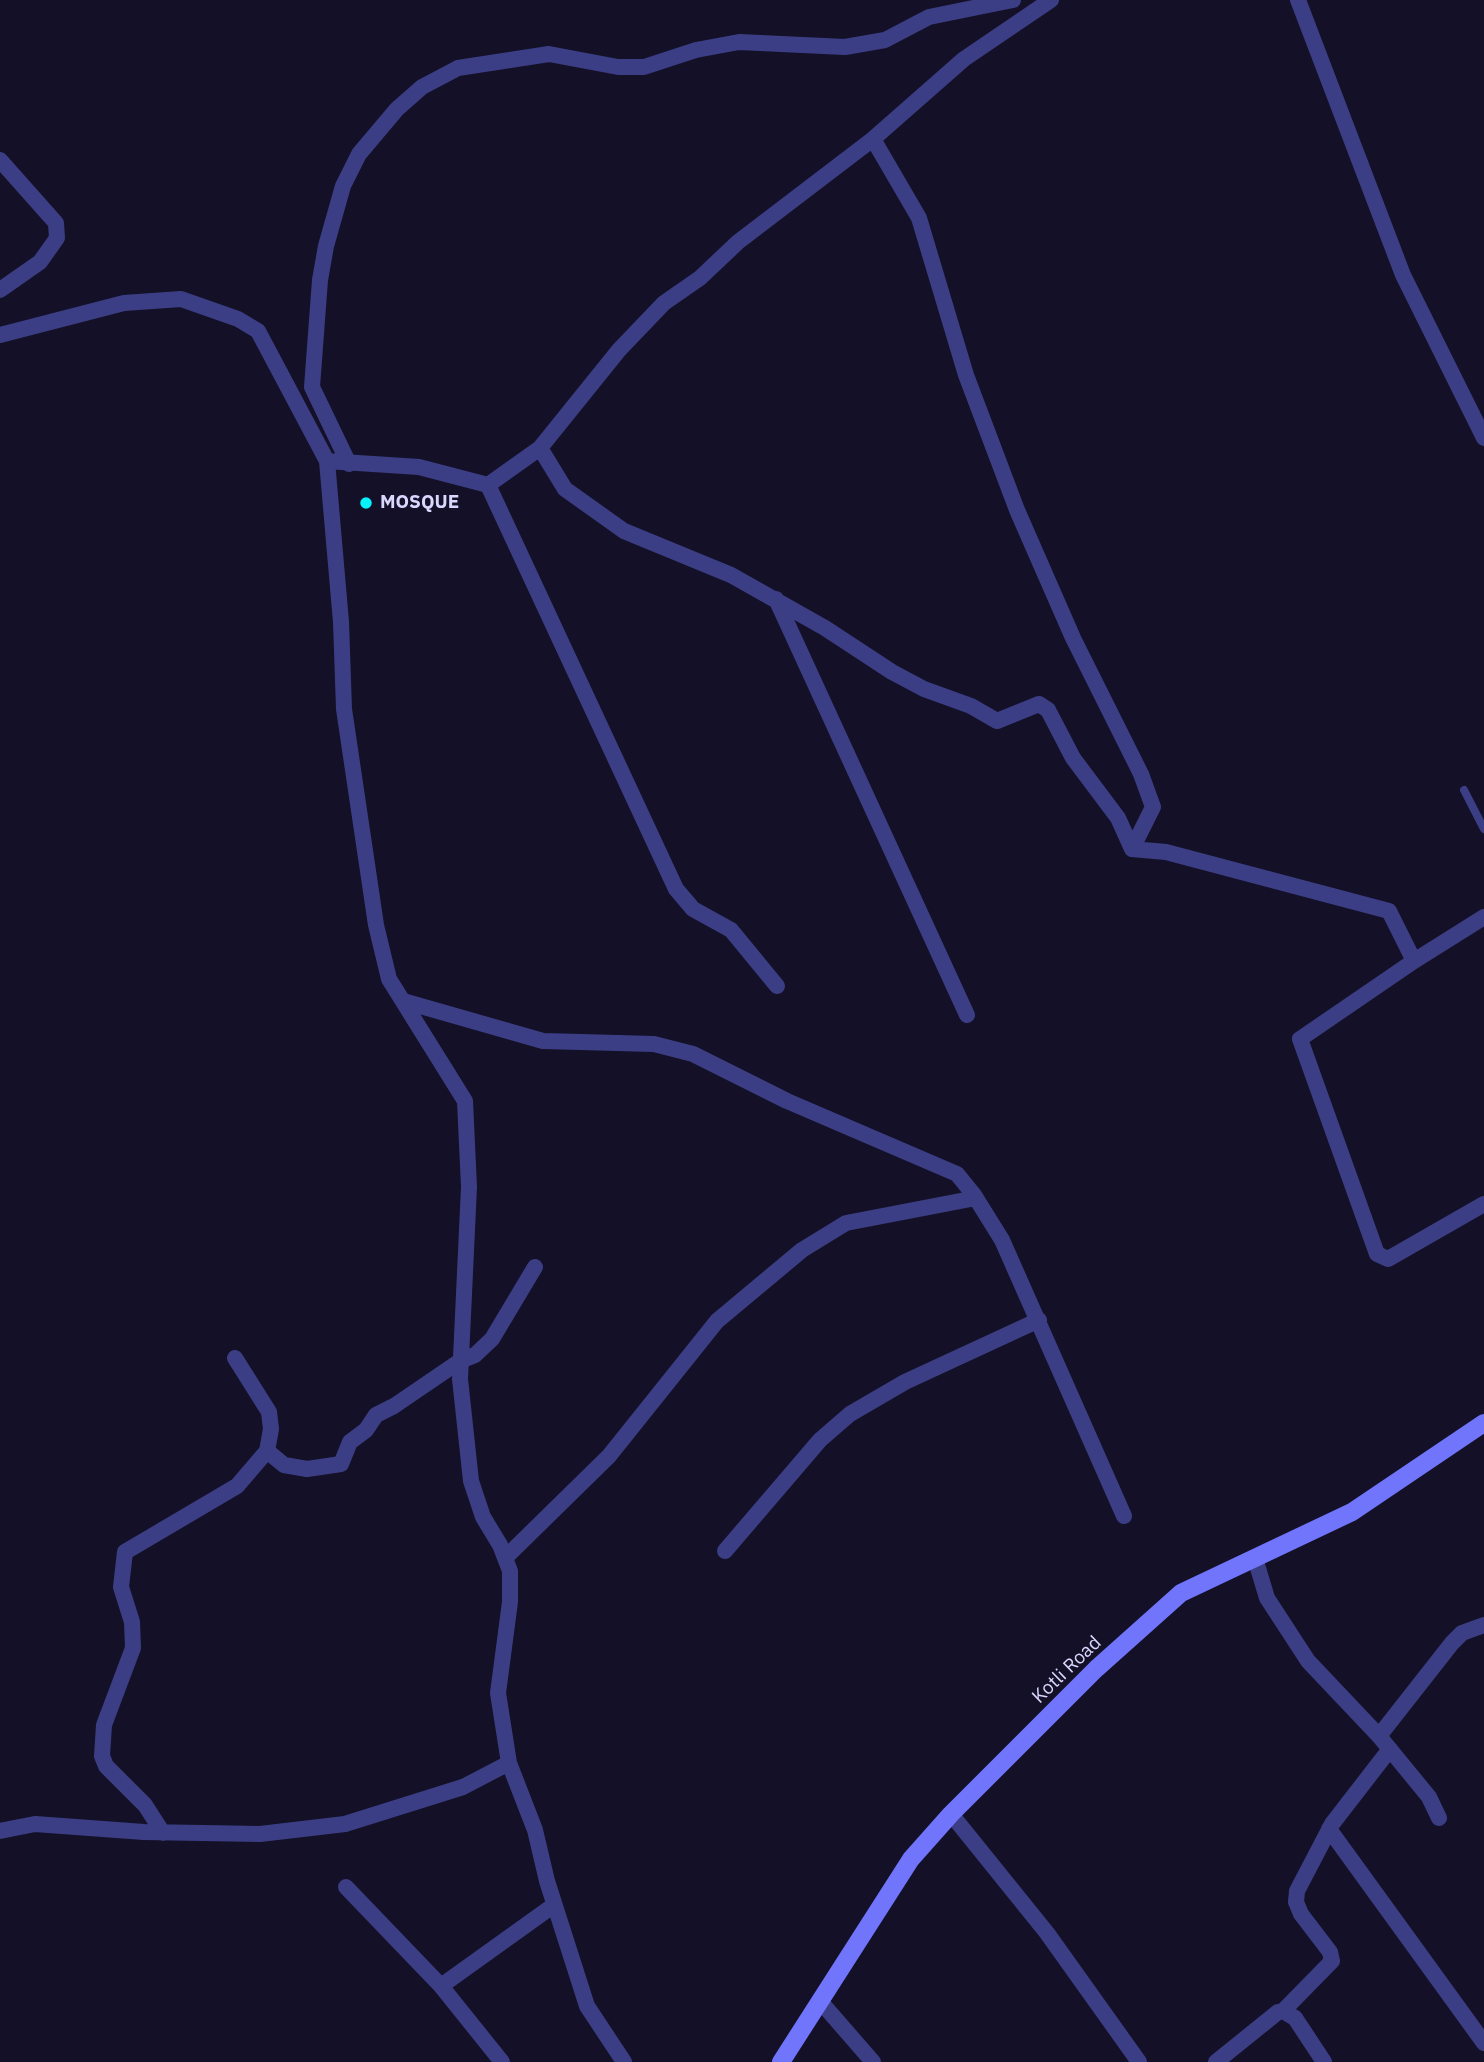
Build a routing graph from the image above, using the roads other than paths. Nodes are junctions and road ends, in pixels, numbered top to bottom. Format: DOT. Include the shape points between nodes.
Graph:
graph roads {
  1 [pos="1013,0"];
  2 [pos="1051,0"];
  3 [pos="1298,0"];
  4 [pos="873,139"];
  5 [pos="0,160"];
  6 [pos="0,290"];
  7 [pos="0,335"];
  8 [pos="1484,438"];
  9 [pos="540,448"];
  10 [pos="327,461"];
  11 [pos="349,464"];
  12 [pos="488,485"];
  13 [pos="776,599"];
  14 [pos="1464,790"];
  15 [pos="1484,829"];
  16 [pos="1132,849"];
  17 [pos="1484,917"];
  18 [pos="1414,961"];
  19 [pos="777,986"];
  20 [pos="403,1001"];
  21 [pos="967,1015"];
  22 [pos="976,1198"];
  23 [pos="1484,1204"];
  24 [pos="535,1267"];
  25 [pos="1039,1320"];
  26 [pos="235,1357"];
  27 [pos="460,1361"];
  28 [pos="1484,1423"];
  29 [pos="267,1451"];
  30 [pos="1124,1516"];
  31 [pos="725,1551"];
  32 [pos="505,1558"];
  33 [pos="1255,1558"];
  34 [pos="1484,1625"];
  35 [pos="1385,1743"];
  36 [pos="509,1763"];
  37 [pos="951,1814"];
  38 [pos="1439,1818"];
  39 [pos="1329,1829"];
  40 [pos="0,1831"];
  41 [pos="163,1833"];
  42 [pos="346,1887"];
  43 [pos="554,1905"];
  44 [pos="441,1986"];
  45 [pos="820,2001"];
  46 [pos="1283,2011"];
  47 [pos="1484,2043"];
  48 [pos="502,2062"];
  49 [pos="624,2062"];
  50 [pos="781,2062"];
  51 [pos="873,2062"];
  52 [pos="1139,2062"];
  53 [pos="1216,2062"];
  54 [pos="1324,2062"];
  1 -- 11 [label="street" via="929,17 885,40 845,47 739,42 644,67 618,67 550,54 457,68 422,87 359,154 326,246 312,387"];
  2 -- 4 [label="street" via="964,59"];
  3 -- 8 [label="street" via="1402,275"];
  4 -- 9 [label="street" via="664,303 619,350"];
  4 -- 16 [label="street" via="919,218 966,375 1017,510 1145,785 1153,807"];
  5 -- 6 [label="street" via="55,223 57,237 40,262"];
  7 -- 10 [label="street" via="63,317 181,299 238,318 258,331"];
  9 -- 12 [label="street"];
  9 -- 13 [label="street" via="565,489 624,531 731,575"];
  10 -- 11 [label="street"];
  10 -- 20 [label="street" via="344,709 376,925 389,979"];
  11 -- 12 [label="street" via="419,467"];
  12 -- 19 [label="street" via="676,889 693,909 731,930"];
  13 -- 16 [label="street" via="892,673 971,706 997,722 1039,704 1048,710 1073,758 1118,818"];
  13 -- 21 [label="street"];
  14 -- 15 [label="lane"];
  16 -- 18 [label="street" via="1166,852 1389,911"];
  17 -- 18 [label="street"];
  18 -- 23 [label="street" via="1300,1039 1377,1254 1388,1259"];
  20 -- 22 [label="street" via="543,1041 654,1044 693,1054 787,1101 957,1174"];
  20 -- 27 [label="street" via="465,1101 469,1187"];
  22 -- 25 [label="street" via="1002,1240"];
  22 -- 32 [label="street" via="846,1223 803,1250 716,1321 609,1456"];
  24 -- 27 [label="street" via="492,1339 475,1355"];
  25 -- 30 [label="street"];
  25 -- 31 [label="street" via="850,1414 820,1440"];
  26 -- 29 [label="street" via="269,1412"];
  27 -- 29 [label="street" via="376,1415 350,1442 341,1464 307,1469 284,1465"];
  27 -- 32 [label="street" via="471,1481 483,1517"];
  28 -- 33 [label="main road, Kotli Road" via="1352,1512"];
  29 -- 41 [label="street" via="237,1486 125,1552 121,1587 132,1622 133,1648 104,1725 102,1756"];
  32 -- 36 [label="street" via="510,1571 510,1602 498,1693"];
  33 -- 35 [label="street" via="1267,1598 1308,1661"];
  33 -- 37 [label="main road, Kotli Road" via="1181,1593"];
  34 -- 35 [label="street" via="1462,1633 1452,1643"];
  35 -- 38 [label="street" via="1429,1797"];
  35 -- 39 [label="street"];
  36 -- 41 [label="street" via="463,1787 345,1824 260,1834"];
  36 -- 43 [label="street" via="536,1830"];
  37 -- 45 [label="main road, Kotli Road" via="911,1859"];
  37 -- 52 [label="street" via="1048,1933"];
  39 -- 46 [label="street" via="1302,1879 1297,1902 1332,1961"];
  39 -- 47 [label="street"];
  40 -- 41 [label="street" via="35,1824"];
  42 -- 44 [label="street"];
  43 -- 44 [label="street"];
  43 -- 49 [label="street" via="587,2006"];
  44 -- 48 [label="street"];
  45 -- 50 [label="main road, Kotli Road"];
  45 -- 51 [label="street"];
  46 -- 53 [label="street"];
  46 -- 54 [label="street" via="1295,2018"];
}
